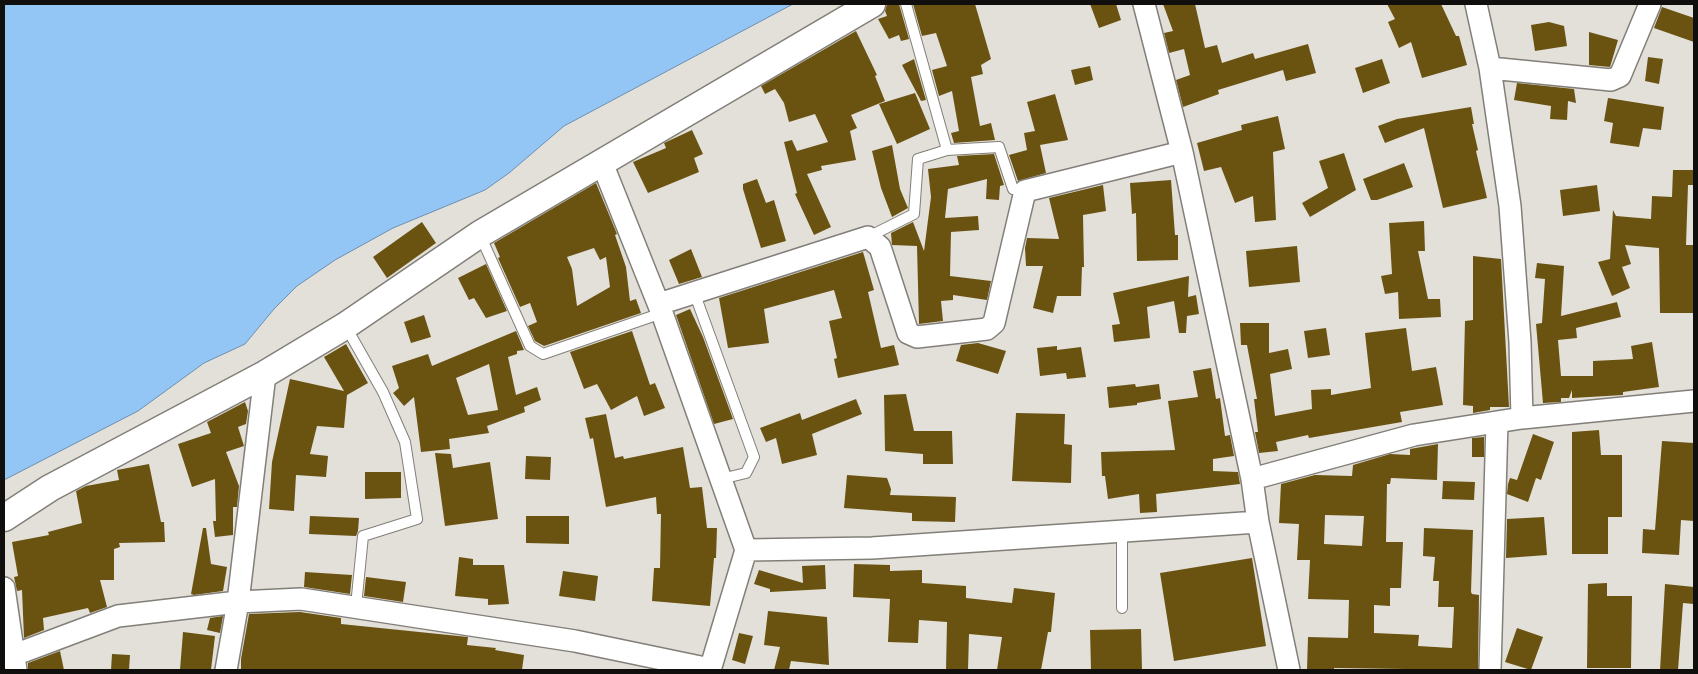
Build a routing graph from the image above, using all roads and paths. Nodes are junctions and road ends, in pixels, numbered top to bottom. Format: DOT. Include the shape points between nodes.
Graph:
graph roads {
  1 [pos="872,4"];
  2 [pos="906,4"];
  3 [pos="1144,4"];
  4 [pos="1476,4"];
  5 [pos="1650,4"];
  6 [pos="1490,68"];
  7 [pos="948,150"];
  8 [pos="1182,152"];
  9 [pos="602,164"];
  10 [pos="1025,191"];
  11 [pos="480,234"];
  12 [pos="868,236"];
  13 [pos="694,292"];
  14 [pos="661,309"];
  15 [pos="345,326"];
  16 [pos="265,374"];
  17 [pos="1694,401"];
  18 [pos="1522,418"];
  19 [pos="1497,422"];
  20 [pos="721,479"];
  21 [pos="1252,479"];
  22 [pos="4,518"];
  23 [pos="1258,522"];
  24 [pos="1122,531"];
  25 [pos="746,550"];
  26 [pos="4,588"];
  27 [pos="238,602"];
  28 [pos="356,606"];
  29 [pos="1122,608"];
  30 [pos="15,662"];
  31 [pos="226,670"];
  32 [pos="710,670"];
  33 [pos="1289,670"];
  34 [pos="1490,670"];
  1 -- 9 [label="street"];
  2 -- 7 [label="lane"];
  3 -- 8 [label="street"];
  4 -- 6 [label="street"];
  5 -- 6 [label="street" via="1620,76 1611,80"];
  6 -- 18 [label="street" via="1510,206"];
  7 -- 10 [label="lane" via="999,148 1013,190"];
  7 -- 12 [label="lane" via="918,159 914,214"];
  8 -- 10 [label="street"];
  8 -- 21 [label="street"];
  9 -- 11 [label="street"];
  9 -- 14 [label="street"];
  10 -- 12 [label="street" via="994,323 987,329 917,337 908,333 880,246"];
  11 -- 14 [label="lane" via="530,346 543,354"];
  11 -- 15 [label="street"];
  12 -- 13 [label="street"];
  13 -- 14 [label="street"];
  13 -- 20 [label="lane" via="754,457 746,472"];
  14 -- 20 [label="street"];
  15 -- 16 [label="street"];
  15 -- 28 [label="lane" via="383,392 405,442 417,519 363,536"];
  16 -- 22 [label="street" via="50,488"];
  16 -- 27 [label="street"];
  17 -- 18 [label="street"];
  18 -- 19 [label="street"];
  19 -- 21 [label="street" via="1414,435"];
  19 -- 34 [label="street"];
  20 -- 25 [label="street"];
  21 -- 23 [label="street"];
  23 -- 24 [label="street"];
  23 -- 33 [label="street"];
  24 -- 25 [label="street" via="882,547"];
  24 -- 29 [label="lane"];
  25 -- 32 [label="street"];
  26 -- 30 [label="street"];
  27 -- 28 [label="street" via="301,599"];
  27 -- 30 [label="street" via="118,616"];
  27 -- 31 [label="street"];
  28 -- 32 [label="street" via="575,641"];
}
